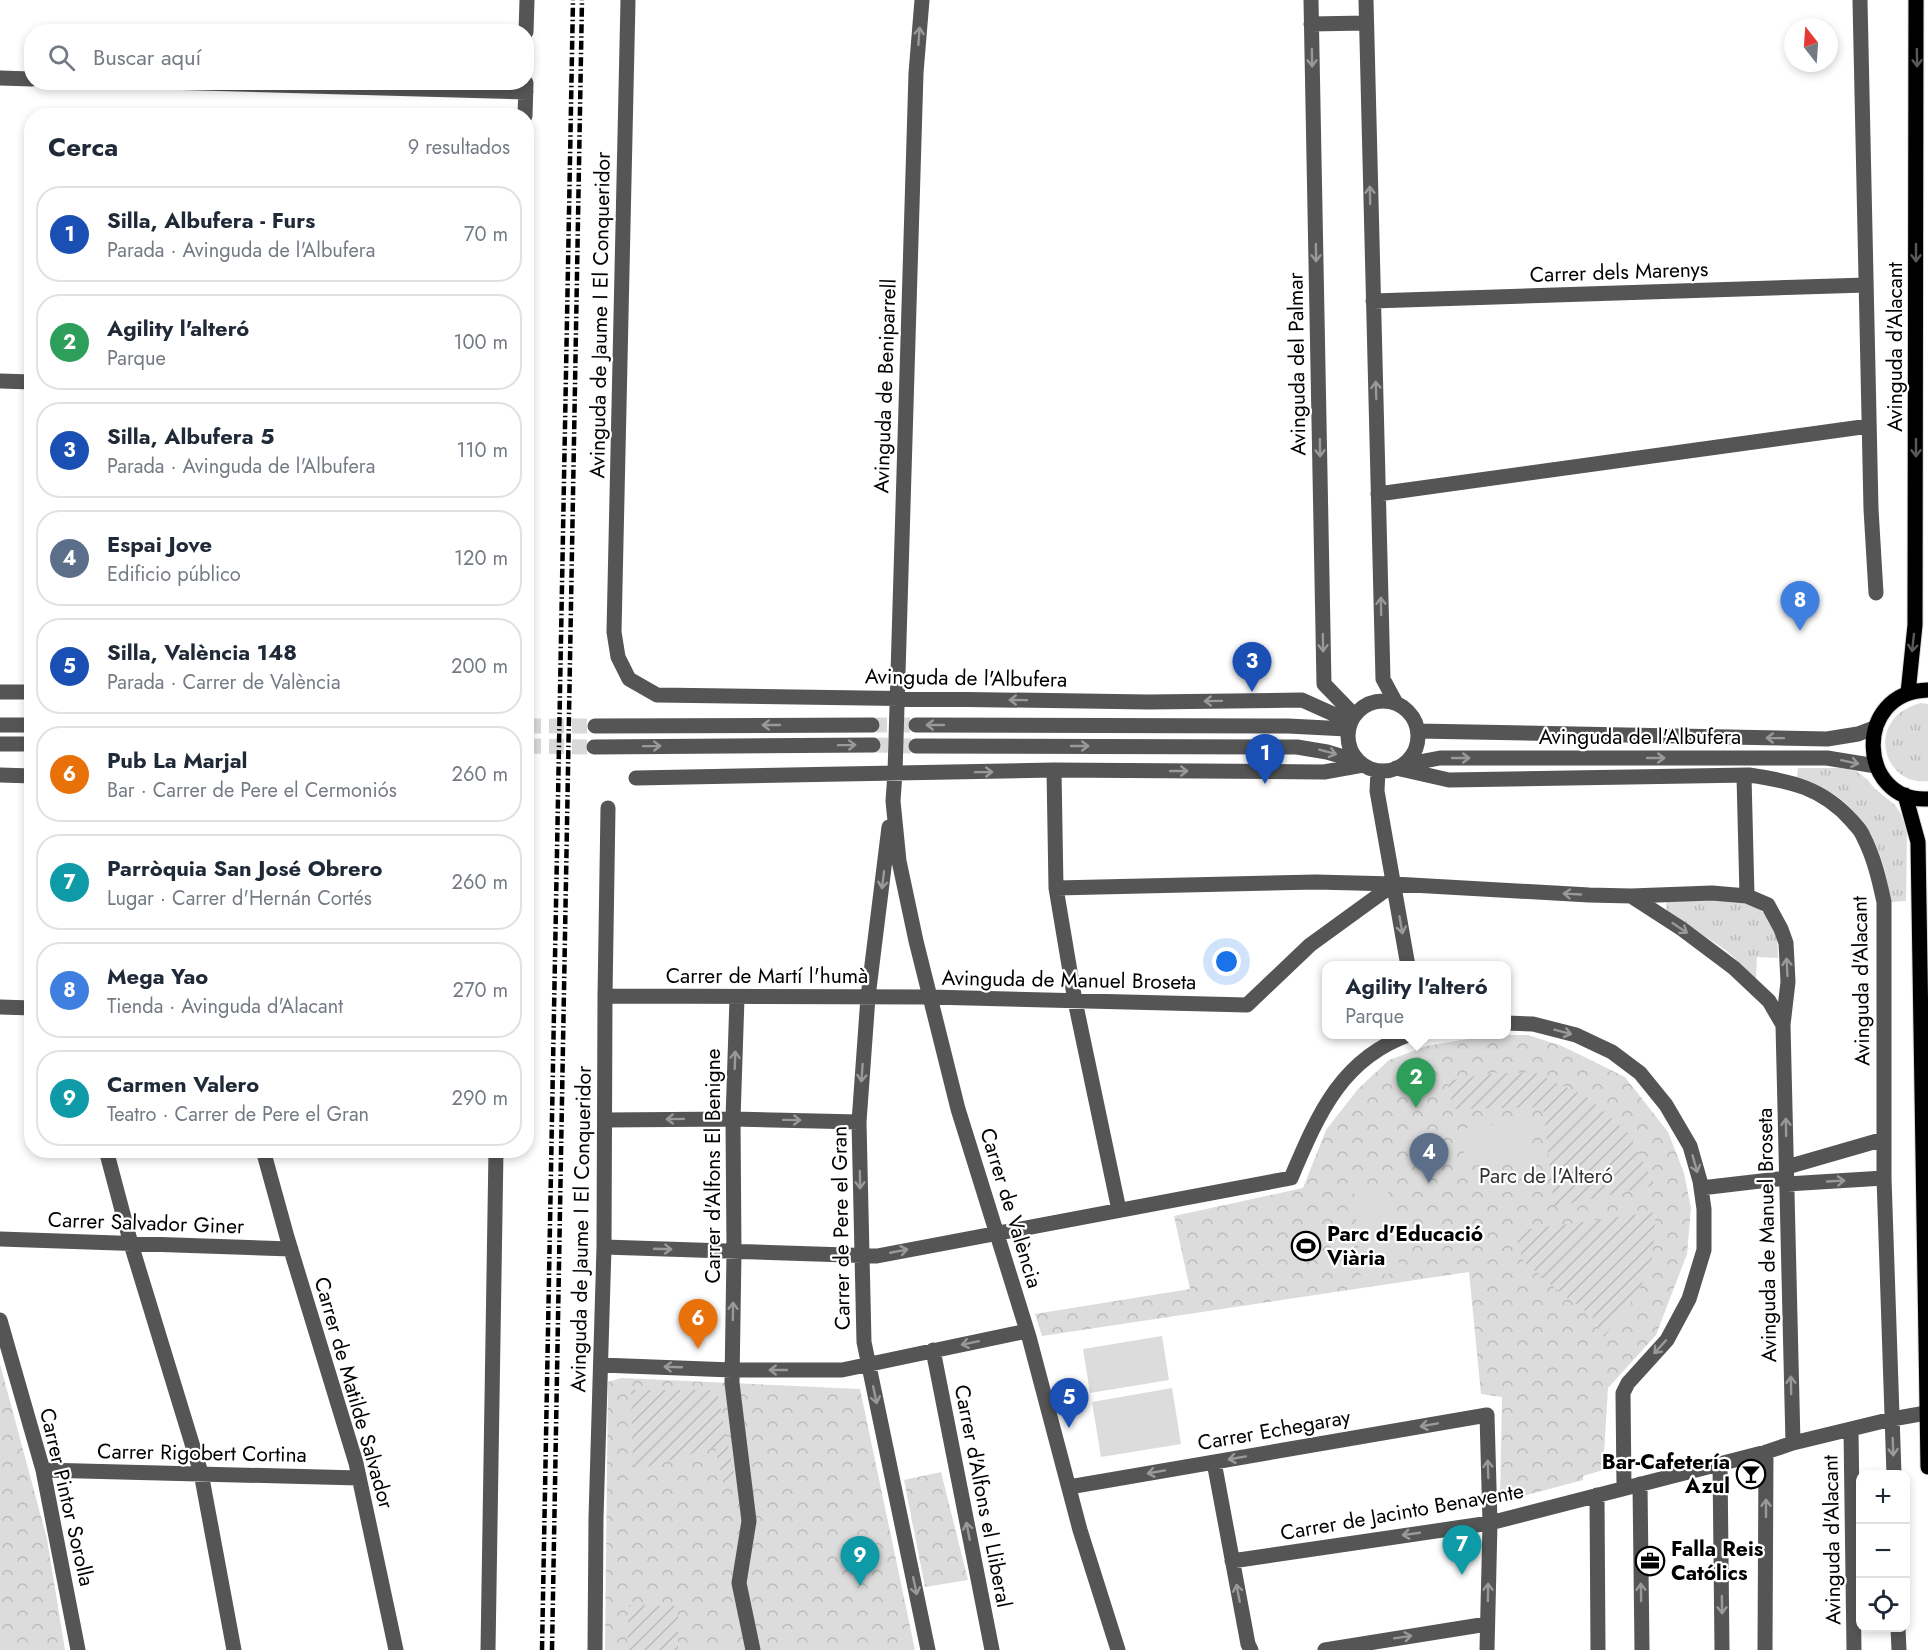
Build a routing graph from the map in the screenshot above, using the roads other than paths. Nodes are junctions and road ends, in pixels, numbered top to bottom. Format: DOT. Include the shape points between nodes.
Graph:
graph roads {
  1 [pos="526,0"];
  2 [pos="628,0"];
  3 [pos="922,0"];
  4 [pos="1311,0"];
  5 [pos="1365,0"];
  6 [pos="1860,0"];
  7 [pos="1916,0"];
  8 [pos="1366,22"];
  9 [pos="526,24"];
  10 [pos="1311,24"];
  11 [pos="0,78"];
  12 [pos="24,79"];
  13 [pos="526,90"];
  14 [pos="525,108"];
  15 [pos="1866,285"];
  16 [pos="1373,301"];
  17 [pos="0,381"];
  18 [pos="24,382"];
  19 [pos="1869,426"];
  20 [pos="1378,494"];
  21 [pos="1876,593"];
  22 [pos="614,632"];
  23 [pos="1928,690"];
  24 [pos="2,691"];
  25 [pos="24,692"];
  26 [pos="1908,693"];
  27 [pos="897,698"];
  28 [pos="1396,703"];
  29 [pos="1351,722"];
  30 [pos="872,724"];
  31 [pos="0,725"];
  32 [pos="24,725"];
  33 [pos="916,725"];
  34 [pos="595,726"];
  35 [pos="1874,728"];
  36 [pos="1418,731"];
  37 [pos="0,744"];
  38 [pos="24,744"];
  39 [pos="873,745"];
  40 [pos="916,746"];
  41 [pos="594,747"];
  42 [pos="1360,763"];
  43 [pos="1399,766"];
  44 [pos="1876,766"];
  45 [pos="1054,770"];
  46 [pos="1378,771"];
  47 [pos="895,773"];
  48 [pos="0,775"];
  49 [pos="24,776"];
  50 [pos="1744,776"];
  51 [pos="636,778"];
  52 [pos="1905,795"];
  53 [pos="1928,799"];
  54 [pos="893,801"];
  55 [pos="608,808"];
  56 [pos="1394,884"];
  57 [pos="1056,888"];
  58 [pos="1631,896"];
  59 [pos="1746,896"];
  60 [pos="1407,961"];
  61 [pos="605,996"];
  62 [pos="930,997"];
  63 [pos="736,998"];
  64 [pos="868,998"];
  65 [pos="1075,1001"];
  66 [pos="0,1007"];
  67 [pos="24,1008"];
  68 [pos="1511,1023"];
  69 [pos="1783,1025"];
  70 [pos="1399,1039"];
  71 [pos="733,1119"];
  72 [pos="606,1120"];
  73 [pos="859,1122"];
  74 [pos="1884,1139"];
  75 [pos="108,1158"];
  76 [pos="265,1158"];
  77 [pos="496,1158"];
  78 [pos="1787,1176"];
  79 [pos="1884,1178"];
  80 [pos="1701,1188"];
  81 [pos="1119,1210"];
  82 [pos="998,1233"];
  83 [pos="0,1239"];
  84 [pos="131,1244"];
  85 [pos="604,1247"];
  86 [pos="291,1249"];
  87 [pos="734,1252"];
  88 [pos="861,1255"];
  89 [pos="0,1320"];
  90 [pos="1027,1331"];
  91 [pos="933,1350"];
  92 [pos="869,1364"];
  93 [pos="601,1365"];
  94 [pos="732,1377"];
  95 [pos="1926,1413"];
  96 [pos="1892,1419"];
  97 [pos="1851,1430"];
  98 [pos="1793,1443"];
  99 [pos="1766,1452"];
  100 [pos="1214,1462"];
  101 [pos="1720,1462"];
  102 [pos="1928,1467"];
  103 [pos="43,1470"];
  104 [pos="1894,1470"];
  105 [pos="201,1473"];
  106 [pos="359,1478"];
  107 [pos="1640,1484"];
  108 [pos="1069,1487"];
  109 [pos="1624,1488"];
  110 [pos="1597,1495"];
  111 [pos="1490,1523"];
  112 [pos="1232,1561"];
  113 [pos="1487,1624"];
  114 [pos="1898,1632"];
  115 [pos="78,1650"];
  116 [pos="234,1650"];
  117 [pos="396,1650"];
  118 [pos="488,1650"];
  119 [pos="595,1650"];
  120 [pos="753,1650"];
  121 [pos="928,1650"];
  122 [pos="992,1650"];
  123 [pos="1118,1650"];
  124 [pos="1251,1650"];
  125 [pos="1325,1650"];
  126 [pos="1487,1650"];
  127 [pos="1598,1650"];
  128 [pos="1642,1650"];
  129 [pos="1722,1650"];
  130 [pos="1765,1650"];
  131 [pos="1854,1650"];
  132 [pos="1899,1650"];
  1 -- 9 [label="street"];
  2 -- 22 [label="street, Avinguda de Jaume I El Conqueridor"];
  27 -- 3 [label="street, Avinguda de Beniparrell, one-way" via="916,73"];
  4 -- 10 [label="street, Avinguda del Palmar"];
  5 -- 8 [label="street"];
  6 -- 15 [label="street, Avinguda d'Alacant"];
  7 -- 26 [label="main road, Avinguda d'Alacant, one-way" via="1915,614"];
  8 -- 10 [label="street"];
  16 -- 8 [label="street, one-way"];
  10 -- 29 [label="street, Avinguda del Palmar, one-way" via="1324,684"];
  11 -- 12 [label="street"];
  13 -- 14 [label="street"];
  15 -- 16 [label="street, Carrer dels Marenys"];
  15 -- 19 [label="street, Avinguda d'Alacant"];
  20 -- 16 [label="street, one-way"];
  17 -- 18 [label="street"];
  19 -- 20 [label="street"];
  19 -- 21 [label="street, Avinguda d'Alacant"];
  28 -- 20 [label="street, one-way" via="1383,679"];
  22 -- 27 [label="street, Avinguda de l'Albufera" via="618,657 629,679 657,695"];
  23 -- 26 [label="main road"];
  24 -- 25 [label="street"];
  26 -- 35 [label="main road" via="1887,707"];
  29 -- 27 [label="street, Avinguda de l'Albufera, one-way" via="1302,700"];
  27 -- 47 [label="street, Avinguda de Beniparrell"];
  28 -- 29 [label="street" via="1384,700 1362,706"];
  28 -- 36 [label="street" via="1410,713"];
  29 -- 33 [label="street, one-way" via="1288,726"];
  29 -- 42 [label="street" via="1351,751"];
  30 -- 34 [label="street, one-way"];
  31 -- 32 [label="street"];
  35 -- 36 [label="street, Avinguda de l'Albufera, one-way" via="1827,739"];
  35 -- 44 [label="main road"];
  36 -- 43 [label="street" via="1415,751"];
  37 -- 38 [label="street"];
  41 -- 39 [label="street, one-way"];
  40 -- 42 [label="street, one-way" via="1297,747"];
  45 -- 42 [label="street, one-way" via="1324,772"];
  42 -- 46 [label="street"];
  43 -- 44 [label="street, Avinguda de l'Albufera, one-way" via="1440,758 1827,758"];
  43 -- 46 [label="street"];
  43 -- 50 [label="street, Avinguda d'Alacant" via="1449,780"];
  44 -- 52 [label="main road" via="1883,778"];
  47 -- 45 [label="street, one-way"];
  45 -- 57 [label="street"];
  46 -- 56 [label="street" via="1377,791"];
  47 -- 51 [label="street"];
  47 -- 54 [label="street, Carrer de València"];
  48 -- 49 [label="street"];
  50 -- 59 [label="street"];
  50 -- 74 [label="street, Avinguda d'Alacant" via="1778,779 1816,792 1841,809 1862,833 1876,866 1884,902"];
  52 -- 53 [label="main road"];
  52 -- 95 [label="main road" via="1918,842"];
  54 -- 62 [label="street, Carrer de València" via="899,861"];
  54 -- 64 [label="street, Carrer de Pere el Gran, one-way"];
  55 -- 61 [label="street, Avinguda de Jaume I El Conqueridor"];
  56 -- 57 [label="street"];
  58 -- 56 [label="street, Avinguda de Manuel Broseta, one-way"];
  56 -- 60 [label="street, one-way"];
  56 -- 65 [label="street, Avinguda de Manuel Broseta" via="1310,945 1247,1005"];
  57 -- 65 [label="street"];
  58 -- 59 [label="street, Avinguda de Manuel Broseta"];
  58 -- 69 [label="street, one-way" via="1734,968 1769,1001"];
  69 -- 59 [label="street, Avinguda de Manuel Broseta, one-way" via="1788,982 1786,943 1768,905"];
  61 -- 63 [label="street, Carrer de Martí l'humà"];
  61 -- 72 [label="street, Avinguda de Jaume I El Conqueridor"];
  62 -- 64 [label="street, Carrer de Martí l'humà"];
  62 -- 65 [label="street, Avinguda de Manuel Broseta"];
  62 -- 82 [label="street, Carrer de València" via="958,1109"];
  63 -- 64 [label="street, Carrer de Martí l'humà"];
  71 -- 63 [label="street, Carrer d'Alfons El Benigne, one-way"];
  64 -- 73 [label="street, Carrer de Pere el Gran, one-way"];
  65 -- 81 [label="street"];
  66 -- 67 [label="street"];
  68 -- 80 [label="street, one-way" via="1533,1024 1576,1035 1612,1052 1640,1073 1666,1105 1689,1146"];
  78 -- 69 [label="street, Avinguda de Manuel Broseta, one-way"];
  70 -- 81 [label="street" via="1369,1055 1340,1083 1316,1122 1291,1178"];
  71 -- 72 [label="street, one-way"];
  71 -- 73 [label="street, one-way"];
  71 -- 87 [label="street, Carrer d'Alfons El Benigne"];
  72 -- 85 [label="street, Avinguda de Jaume I El Conqueridor"];
  73 -- 88 [label="street, Carrer de Pere el Gran, one-way"];
  74 -- 78 [label="street"];
  74 -- 79 [label="street, Avinguda d'Alacant"];
  75 -- 84 [label="street"];
  76 -- 86 [label="street, Carrer de Matilde Salvador"];
  77 -- 118 [label="street"];
  78 -- 79 [label="street, one-way"];
  78 -- 80 [label="street"];
  98 -- 78 [label="street, Avinguda de Manuel Broseta, one-way"];
  79 -- 96 [label="street, Avinguda d'Alacant"];
  80 -- 109 [label="street, one-way" via="1704,1250 1689,1299 1666,1340 1623,1393"];
  81 -- 82 [label="street"];
  88 -- 82 [label="street, one-way" via="877,1256"];
  82 -- 90 [label="street, Carrer de València"];
  83 -- 84 [label="street, Carrer Salvador Giner"];
  84 -- 86 [label="street, Carrer Salvador Giner"];
  84 -- 105 [label="street"];
  85 -- 87 [label="street, one-way"];
  85 -- 93 [label="street, Avinguda de Jaume I El Conqueridor"];
  86 -- 106 [label="street, Carrer de Matilde Salvador"];
  87 -- 88 [label="street"];
  94 -- 87 [label="street, Carrer d'Alfons El Benigne, one-way"];
  88 -- 92 [label="street, Carrer de Pere el Gran" via="864,1342"];
  89 -- 103 [label="street, Carrer Pintor Sorolla"];
  90 -- 91 [label="street, one-way"];
  90 -- 108 [label="street, Carrer de València"];
  91 -- 92 [label="street"];
  122 -- 91 [label="street, Carrer d'Alfons el Lliberal, one-way"];
  92 -- 94 [label="street, one-way" via="842,1370"];
  92 -- 121 [label="street, Carrer de Pere el Gran, one-way"];
  94 -- 93 [label="street, one-way"];
  93 -- 119 [label="street, Avinguda de Jaume I El Conqueridor"];
  94 -- 120 [label="street, Carrer d'Alfons El Benigne" via="749,1521 739,1583"];
  95 -- 96 [label="street, Carrer de Jacinto Benavente"];
  95 -- 102 [label="main road"];
  96 -- 97 [label="street, Carrer de Jacinto Benavente"];
  96 -- 104 [label="street, Avinguda d'Alacant, one-way"];
  97 -- 98 [label="street, Carrer de Jacinto Benavente"];
  97 -- 131 [label="street, Avinguda d'Alacant"];
  98 -- 99 [label="street, Carrer de Jacinto Benavente"];
  99 -- 101 [label="street, Carrer de Jacinto Benavente"];
  130 -- 99 [label="street, one-way"];
  100 -- 108 [label="street, Carrer Echegaray, one-way"];
  111 -- 100 [label="street, Carrer Echegaray, one-way" via="1487,1415"];
  100 -- 112 [label="street"];
  101 -- 107 [label="street, Carrer de Jacinto Benavente"];
  101 -- 129 [label="street, one-way"];
  103 -- 105 [label="street, Carrer Rigobert Cortina"];
  103 -- 115 [label="street, Carrer Pintor Sorolla"];
  105 -- 106 [label="street, Carrer Rigobert Cortina"];
  105 -- 116 [label="street"];
  106 -- 117 [label="street, Carrer de Matilde Salvador"];
  107 -- 109 [label="street, Carrer de Jacinto Benavente"];
  128 -- 107 [label="street, one-way"];
  108 -- 123 [label="street, Carrer de València"];
  109 -- 110 [label="street, Carrer de Jacinto Benavente"];
  110 -- 111 [label="street, Carrer de Jacinto Benavente"];
  110 -- 127 [label="street"];
  111 -- 112 [label="street, Carrer de Jacinto Benavente, one-way"];
  113 -- 111 [label="street, one-way"];
  124 -- 112 [label="street, one-way"];
  125 -- 113 [label="street, one-way"];
  113 -- 126 [label="street"];
  114 -- 132 [label="street"];
}
